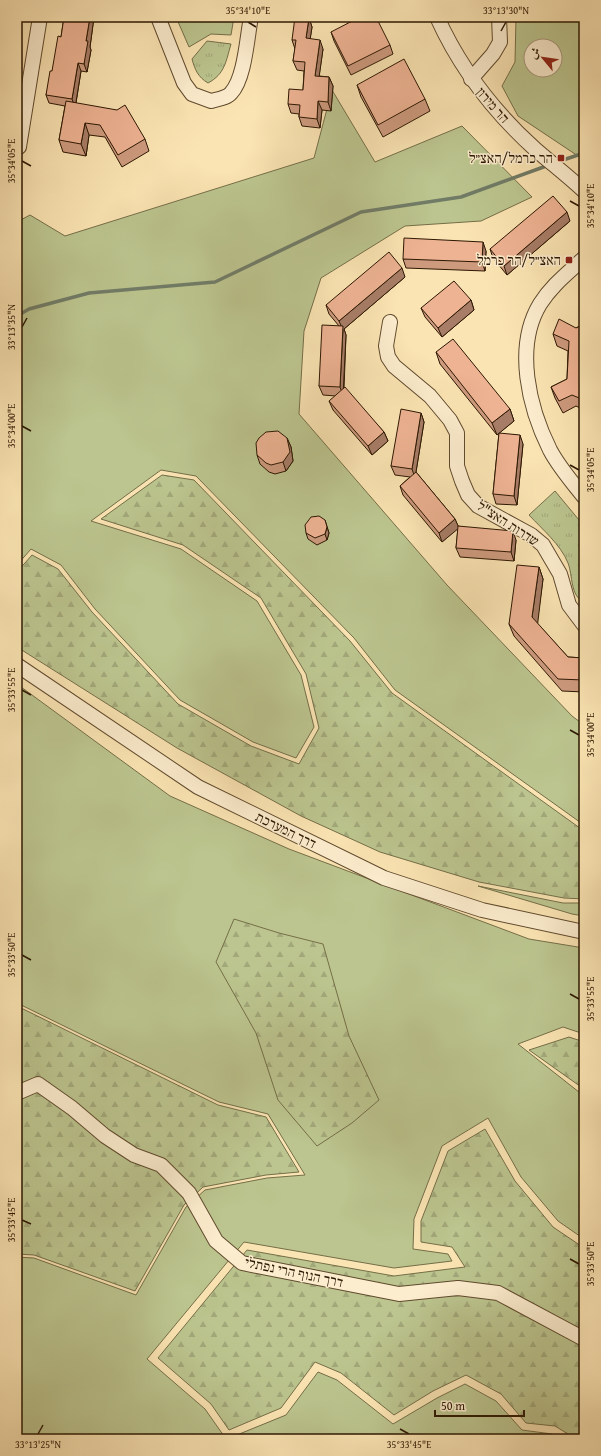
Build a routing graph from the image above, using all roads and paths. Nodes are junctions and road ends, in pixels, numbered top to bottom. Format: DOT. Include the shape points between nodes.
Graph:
graph roads {
  1 [pos="40,17"];
  2 [pos="158,17"];
  3 [pos="251,17"];
  4 [pos="437,17"];
  5 [pos="499,17"];
  6 [pos="471,79"];
  7 [pos="18,148"];
  8 [pos="569,178"];
  9 [pos="584,186"];
  10 [pos="584,191"];
  11 [pos="582,265"];
  12 [pos="390,322"];
  13 [pos="584,497"];
  14 [pos="584,625"];
  15 [pos="17,665"];
  16 [pos="584,932"];
  17 [pos="17,1093"];
  18 [pos="584,1339"];
  1 -- 7 [label="street"];
  2 -- 3 [label="street" via="184,83 192,94 211,101 231,93 241,71"];
  4 -- 6 [label="street, הר מירון" via="453,52"];
  5 -- 6 [label="street" via="500,42"];
  6 -- 8 [label="street, הר מירון" via="503,118"];
  8 -- 9 [label="street, הר מירון"];
  8 -- 10 [label="street, הר מירון"];
  11 -- 13 [label="street" via="553,285 540,305 530,328 527,356 529,386 536,418 550,451"];
  12 -- 14 [label="street, שדרות האצ\"ל" via="386,346 388,357 394,366 430,396 450,420 457,433 457,466 468,495 478,506 543,545 560,574 569,605"];
  15 -- 16 [label="street, דרך המערכת" via="198,787 384,878 482,910"];
  17 -- 18 [label="street, דרך הנוף הרי נפתלי" via="38,1084 105,1136 134,1155 161,1165 189,1193 216,1241 242,1263 400,1294 458,1288 498,1293"];
}
